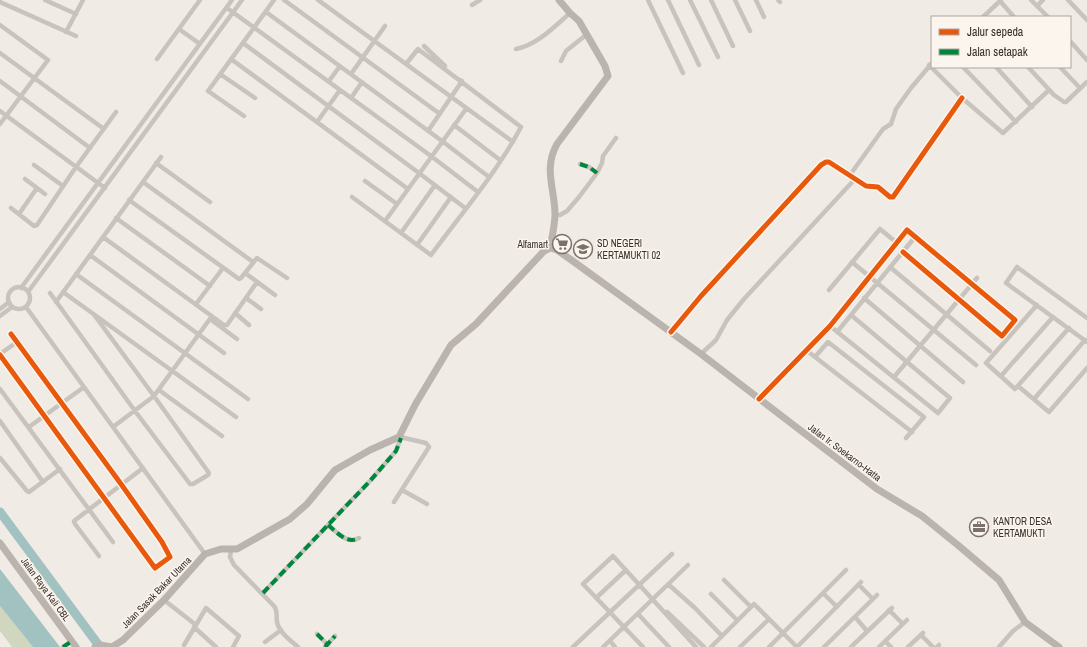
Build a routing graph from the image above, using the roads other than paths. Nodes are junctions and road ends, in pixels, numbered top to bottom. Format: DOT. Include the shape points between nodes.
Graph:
graph roads {
  1 [pos="45,0"];
  2 [pos="83,0"];
  3 [pos="200,0"];
  4 [pos="232,0"];
  5 [pos="242,0"];
  6 [pos="274,0"];
  7 [pos="284,0"];
  8 [pos="480,0"];
  9 [pos="559,0"];
  10 [pos="648,0"];
  11 [pos="668,0"];
  12 [pos="690,0"];
  13 [pos="711,0"];
  14 [pos="734,0"];
  15 [pos="756,0"];
  16 [pos="1031,0"];
  17 [pos="1043,0"];
  18 [pos="1068,0"];
  19 [pos="322,1"];
  20 [pos="1000,1"];
  21 [pos="0,2"];
  22 [pos="472,5"];
  23 [pos="1037,6"];
  24 [pos="227,8"];
  25 [pos="234,12"];
  26 [pos="266,12"];
  27 [pos="570,13"];
  28 [pos="76,14"];
  29 [pos="984,16"];
  30 [pos="1013,16"];
  31 [pos="1047,16"];
  32 [pos="764,17"];
  33 [pos="1087,20"];
  34 [pos="0,25"];
  35 [pos="385,26"];
  36 [pos="255,27"];
  37 [pos="179,29"];
  38 [pos="750,31"];
  39 [pos="66,32"];
  40 [pos="586,35"];
  41 [pos="76,36"];
  42 [pos="375,40"];
  43 [pos="1071,42"];
  44 [pos="243,43"];
  45 [pos="200,44"];
  46 [pos="424,46"];
  47 [pos="732,46"];
  48 [pos="516,49"];
  49 [pos="0,53"];
  50 [pos="363,57"];
  51 [pos="718,57"];
  52 [pos="157,59"];
  53 [pos="231,59"];
  54 [pos="1087,60"];
  55 [pos="561,61"];
  56 [pos="406,64"];
  57 [pos="930,64"];
  58 [pos="699,65"];
  59 [pos="340,66"];
  60 [pos="934,68"];
  61 [pos="964,68"];
  62 [pos="997,68"];
  63 [pos="1029,68"];
  64 [pos="1061,68"];
  65 [pos="683,73"];
  66 [pos="220,74"];
  67 [pos="351,74"];
  68 [pos="34,78"];
  69 [pos="0,81"];
  70 [pos="329,81"];
  71 [pos="462,81"];
  72 [pos="362,82"];
  73 [pos="1087,82"];
  74 [pos="1080,88"];
  75 [pos="340,90"];
  76 [pos="1050,90"];
  77 [pos="21,96"];
  78 [pos="255,98"];
  79 [pos="351,98"];
  80 [pos="451,98"];
  81 [pos="962,98"];
  82 [pos="329,106"];
  83 [pos="1032,106"];
  84 [pos="466,109"];
  85 [pos="0,111"];
  86 [pos="116,112"];
  87 [pos="440,114"];
  88 [pos="6,115"];
  89 [pos="244,116"];
  90 [pos="317,122"];
  91 [pos="1016,122"];
  92 [pos="0,124"];
  93 [pos="454,125"];
  94 [pos="104,129"];
  95 [pos="428,131"];
  96 [pos="616,138"];
  97 [pos="442,141"];
  98 [pos="513,142"];
  99 [pos="90,148"];
  100 [pos="431,156"];
  101 [pos="161,157"];
  102 [pos="500,160"];
  103 [pos="156,163"];
  104 [pos="580,164"];
  105 [pos="34,166"];
  106 [pos="76,167"];
  107 [pos="420,172"];
  108 [pos="597,173"];
  109 [pos="850,175"];
  110 [pos="489,177"];
  111 [pos="855,178"];
  112 [pos="25,179"];
  113 [pos="365,181"];
  114 [pos="98,182"];
  115 [pos="143,182"];
  116 [pos="435,185"];
  117 [pos="63,186"];
  118 [pos="37,188"];
  119 [pos="105,188"];
  120 [pos="408,189"];
  121 [pos="478,192"];
  122 [pos="44,194"];
  123 [pos="352,197"];
  124 [pos="451,197"];
  125 [pos="130,200"];
  126 [pos="210,202"];
  127 [pos="397,204"];
  128 [pos="11,208"];
  129 [pos="465,208"];
  130 [pos="19,214"];
  131 [pos="555,215"];
  132 [pos="116,218"];
  133 [pos="385,221"];
  134 [pos="401,233"];
  135 [pos="103,237"];
  136 [pos="915,237"];
  137 [pos="897,243"];
  138 [pos="417,245"];
  139 [pos="550,248"];
  140 [pos="903,252"];
  141 [pos="90,255"];
  142 [pos="253,262"];
  143 [pos="852,262"];
  144 [pos="890,267"];
  145 [pos="223,268"];
  146 [pos="245,273"];
  147 [pos="76,274"];
  148 [pos="870,277"];
  149 [pos="287,278"];
  150 [pos="977,278"];
  151 [pos="257,282"];
  152 [pos="877,283"];
  153 [pos="972,284"];
  154 [pos="210,286"];
  155 [pos="21,288"];
  156 [pos="829,290"];
  157 [pos="28,292"];
  158 [pos="63,292"];
  159 [pos="50,293"];
  160 [pos="275,295"];
  161 [pos="246,298"];
  162 [pos="864,298"];
  163 [pos="959,300"];
  164 [pos="9,302"];
  165 [pos="56,302"];
  166 [pos="196,304"];
  167 [pos="1037,305"];
  168 [pos="12,307"];
  169 [pos="26,307"];
  170 [pos="0,309"];
  171 [pos="261,309"];
  172 [pos="235,314"];
  173 [pos="946,314"];
  174 [pos="851,315"];
  175 [pos="0,316"];
  176 [pos="95,316"];
  177 [pos="1053,317"];
  178 [pos="211,318"];
  179 [pos="1087,318"];
  180 [pos="249,325"];
  181 [pos="830,326"];
  182 [pos="1069,328"];
  183 [pos="934,330"];
  184 [pos="671,332"];
  185 [pos="837,332"];
  186 [pos="11,334"];
  187 [pos="198,335"];
  188 [pos="237,339"];
  189 [pos="1086,341"];
  190 [pos="17,342"];
  191 [pos="920,346"];
  192 [pos="806,350"];
  193 [pos="990,351"];
  194 [pos="185,353"];
  195 [pos="224,353"];
  196 [pos="701,354"];
  197 [pos="0,355"];
  198 [pos="815,357"];
  199 [pos="907,362"];
  200 [pos="976,365"];
  201 [pos="1087,368"];
  202 [pos="172,371"];
  203 [pos="1001,376"];
  204 [pos="894,377"];
  205 [pos="963,382"];
  206 [pos="1018,386"];
  207 [pos="84,387"];
  208 [pos="0,389"];
  209 [pos="159,390"];
  210 [pos="154,396"];
  211 [pos="248,399"];
  212 [pos="759,399"];
  213 [pos="1034,399"];
  214 [pos="62,403"];
  215 [pos="135,411"];
  216 [pos="44,416"];
  217 [pos="236,417"];
  218 [pos="0,421"];
  219 [pos="29,427"];
  220 [pos="114,427"];
  221 [pos="912,432"];
  222 [pos="400,435"];
  223 [pos="222,436"];
  224 [pos="906,438"];
  225 [pos="0,458"];
  226 [pos="143,468"];
  227 [pos="60,469"];
  228 [pos="43,482"];
  229 [pos="121,484"];
  230 [pos="402,490"];
  231 [pos="104,497"];
  232 [pos="394,502"];
  233 [pos="427,504"];
  234 [pos="89,509"];
  235 [pos="328,525"];
  236 [pos="359,538"];
  237 [pos="114,542"];
  238 [pos="0,544"];
  239 [pos="229,550"];
  240 [pos="205,554"];
  241 [pos="672,554"];
  242 [pos="99,556"];
  243 [pos="688,565"];
  244 [pos="626,570"];
  245 [pos="846,570"];
  246 [pos="724,580"];
  247 [pos="639,585"];
  248 [pos="669,585"];
  249 [pos="263,593"];
  250 [pos="711,594"];
  251 [pos="823,594"];
  252 [pos="596,598"];
  253 [pos="164,600"];
  254 [pos="653,600"];
  255 [pos="751,607"];
  256 [pos="837,607"];
  257 [pos="610,613"];
  258 [pos="638,614"];
  259 [pos="854,617"];
  260 [pos="769,619"];
  261 [pos="737,620"];
  262 [pos="907,620"];
  263 [pos="1025,622"];
  264 [pos="903,624"];
  265 [pos="195,626"];
  266 [pos="624,628"];
  267 [pos="281,630"];
  268 [pos="868,631"];
  269 [pos="783,633"];
  270 [pos="317,634"];
  271 [pos="335,636"];
  272 [pos="722,636"];
  273 [pos="610,641"];
  274 [pos="886,641"];
  275 [pos="265,642"];
  276 [pos="72,644"];
  277 [pos="97,646"];
  278 [pos="184,646"];
  279 [pos="326,646"];
  280 [pos="63,647"];
  281 [pos="216,647"];
  282 [pos="234,647"];
  283 [pos="298,647"];
  284 [pos="573,647"];
  285 [pos="603,647"];
  286 [pos="615,647"];
  287 [pos="643,647"];
  288 [pos="669,647"];
  289 [pos="696,647"];
  290 [pos="704,647"];
  291 [pos="711,647"];
  292 [pos="740,647"];
  293 [pos="769,647"];
  294 [pos="824,647"];
  295 [pos="851,647"];
  296 [pos="879,647"];
  297 [pos="891,647"];
  298 [pos="908,647"];
  299 [pos="932,647"];
  300 [pos="999,647"];
  301 [pos="1059,647"];
  1 -- 28 [label="street"];
  2 -- 28 [label="street"];
  3 -- 37 [label="street"];
  4 -- 24 [label="street"];
  5 -- 25 [label="street"];
  6 -- 26 [label="street"];
  7 -- 50 [label="street"];
  8 -- 22 [label="street"];
  9 -- 27 [label="main road"];
  10 -- 65 [label="street"];
  11 -- 58 [label="street"];
  12 -- 51 [label="street"];
  13 -- 47 [label="street"];
  14 -- 38 [label="street"];
  15 -- 32 [label="street"];
  16 -- 23 [label="street"];
  17 -- 23 [label="street"];
  18 -- 33 [label="street"];
  19 -- 42 [label="street"];
  20 -- 29 [label="street"];
  20 -- 30 [label="street"];
  21 -- 39 [label="street"];
  23 -- 31 [label="street"];
  24 -- 25 [label="street"];
  24 -- 45 [label="street"];
  25 -- 36 [label="street"];
  25 -- 119 [label="street"];
  26 -- 36 [label="street"];
  26 -- 59 [label="street"];
  27 -- 40 [label="main road" via="579,21"];
  27 -- 48 [label="street" via="533,43"];
  28 -- 39 [label="street"];
  34 -- 68 [label="street" via="48,60"];
  35 -- 42 [label="street"];
  36 -- 44 [label="street"];
  36 -- 70 [label="street"];
  37 -- 45 [label="street"];
  37 -- 52 [label="street"];
  39 -- 41 [label="street"];
  40 -- 55 [label="street" via="566,51"];
  40 -- 131 [label="main road" via="605,66 608,76 557,144 552,156 550,167"];
  42 -- 50 [label="street"];
  42 -- 56 [label="street"];
  43 -- 54 [label="street"];
  44 -- 53 [label="street"];
  44 -- 82 [label="street"];
  45 -- 114 [label="street"];
  46 -- 71 [label="street"];
  49 -- 68 [label="street"];
  50 -- 67 [label="street"];
  50 -- 87 [label="street"];
  53 -- 66 [label="street"];
  53 -- 90 [label="street"];
  56 -- 71 [label="street" via="418,49"];
  56 -- 80 [label="street"];
  57 -- 109 [label="street" via="896,110 891,124 883,129"];
  59 -- 67 [label="street"];
  59 -- 70 [label="street"];
  60 -- 81 [label="street"];
  61 -- 91 [label="street"];
  62 -- 83 [label="street"];
  63 -- 76 [label="street"];
  64 -- 74 [label="street"];
  66 -- 78 [label="street"];
  66 -- 89 [label="street" via="208,91"];
  67 -- 72 [label="street"];
  68 -- 77 [label="street"];
  68 -- 94 [label="street"];
  69 -- 77 [label="street"];
  70 -- 75 [label="street"];
  71 -- 80 [label="street"];
  71 -- 98 [label="street" via="521,127"];
  72 -- 79 [label="street"];
  72 -- 95 [label="street"];
  73 -- 74 [label="street"];
  74 -- 76 [label="street" via="1066,102"];
  75 -- 79 [label="street"];
  75 -- 82 [label="street"];
  76 -- 83 [label="street"];
  77 -- 88 [label="street"];
  77 -- 99 [label="street"];
  79 -- 100 [label="street"];
  80 -- 84 [label="street"];
  80 -- 87 [label="street"];
  81 -- 91 [label="street" via="1003,133"];
  81 -- 111 [label="street" via="893,197 878,187 866,186"];
  82 -- 90 [label="street"];
  82 -- 107 [label="street"];
  83 -- 91 [label="street"];
  84 -- 93 [label="street"];
  84 -- 98 [label="street"];
  85 -- 88 [label="street"];
  86 -- 94 [label="street"];
  87 -- 95 [label="street"];
  88 -- 92 [label="street"];
  88 -- 106 [label="street"];
  90 -- 120 [label="street"];
  93 -- 97 [label="street"];
  93 -- 102 [label="street"];
  94 -- 99 [label="street"];
  95 -- 97 [label="street"];
  96 -- 108 [label="street" via="602,156"];
  97 -- 100 [label="street"];
  97 -- 110 [label="street"];
  98 -- 102 [label="street"];
  99 -- 106 [label="street"];
  100 -- 107 [label="street"];
  100 -- 121 [label="street"];
  101 -- 103 [label="street"];
  102 -- 110 [label="street"];
  103 -- 115 [label="street"];
  103 -- 126 [label="street"];
  104 -- 108 [label="street"];
  105 -- 117 [label="street"];
  106 -- 114 [label="street"];
  106 -- 117 [label="street"];
  107 -- 116 [label="street"];
  107 -- 120 [label="street"];
  108 -- 131 [label="street" via="568,211"];
  109 -- 111 [label="street"];
  109 -- 184 [label="street" via="829,162 821,164"];
  110 -- 121 [label="street"];
  111 -- 196 [label="street" via="744,299 727,320 716,340"];
  112 -- 118 [label="street"];
  113 -- 127 [label="street"];
  114 -- 119 [label="street"];
  114 -- 155 [label="street"];
  115 -- 125 [label="street"];
  115 -- 142 [label="street"];
  116 -- 124 [label="street"];
  116 -- 134 [label="street"];
  117 -- 130 [label="street" via="37,225 34,226"];
  118 -- 122 [label="street"];
  118 -- 130 [label="street"];
  119 -- 157 [label="street"];
  120 -- 127 [label="street"];
  121 -- 129 [label="street"];
  123 -- 133 [label="street"];
  124 -- 129 [label="street"];
  124 -- 138 [label="street"];
  125 -- 132 [label="street"];
  125 -- 145 [label="street"];
  127 -- 133 [label="street"];
  128 -- 130 [label="street"];
  129 -- 138 [label="street" via="431,255"];
  131 -- 139 [label="main road"];
  132 -- 135 [label="street"];
  132 -- 154 [label="street"];
  133 -- 134 [label="street"];
  134 -- 138 [label="street"];
  135 -- 141 [label="street"];
  135 -- 166 [label="street"];
  136 -- 137 [label="street" via="907,230"];
  136 -- 140 [label="street"];
  136 -- 153 [label="street"];
  137 -- 143 [label="street" via="880,228"];
  137 -- 148 [label="street"];
  139 -- 184 [label="main road, Jalan Ir. Soekarno-Hatta" via="557,250"];
  139 -- 222 [label="main road" via="540,255 476,324 451,344"];
  140 -- 144 [label="street"];
  140 -- 163 [label="street"];
  141 -- 147 [label="street"];
  141 -- 187 [label="street"];
  142 -- 146 [label="street"];
  142 -- 149 [label="street" via="258,258"];
  143 -- 148 [label="street"];
  143 -- 156 [label="street"];
  144 -- 152 [label="street"];
  144 -- 173 [label="street"];
  145 -- 146 [label="street" via="238,279"];
  145 -- 154 [label="street"];
  146 -- 151 [label="street"];
  147 -- 158 [label="street"];
  147 -- 194 [label="street"];
  148 -- 152 [label="street"];
  148 -- 181 [label="street"];
  150 -- 153 [label="street"];
  151 -- 160 [label="street"];
  151 -- 161 [label="street"];
  152 -- 162 [label="street"];
  152 -- 183 [label="street"];
  153 -- 163 [label="street"];
  153 -- 163 [label="street" via="1015,320 1002,336"];
  154 -- 166 [label="street"];
  155 -- 157 [label="street"];
  155 -- 164 [label="street" via="11,291 8,296"];
  157 -- 169 [label="street" via="30,300"];
  158 -- 165 [label="street"];
  158 -- 176 [label="street"];
  159 -- 165 [label="street"];
  161 -- 171 [label="street"];
  161 -- 172 [label="street"];
  162 -- 174 [label="street"];
  162 -- 191 [label="street"];
  163 -- 173 [label="street"];
  164 -- 168 [label="street"];
  164 -- 170 [label="street"];
  165 -- 215 [label="street"];
  166 -- 178 [label="street"];
  167 -- 177 [label="street"];
  167 -- 179 [label="street" via="1006,283 1017,267"];
  167 -- 203 [label="street" via="986,363"];
  168 -- 169 [label="street"];
  168 -- 175 [label="street"];
  169 -- 207 [label="street"];
  172 -- 178 [label="street" via="225,325"];
  172 -- 180 [label="street"];
  173 -- 183 [label="street"];
  173 -- 193 [label="street"];
  174 -- 185 [label="street"];
  174 -- 199 [label="street"];
  176 -- 202 [label="street"];
  176 -- 210 [label="street"];
  177 -- 182 [label="street"];
  177 -- 203 [label="street"];
  178 -- 187 [label="street"];
  178 -- 188 [label="street"];
  181 -- 185 [label="street"];
  181 -- 192 [label="street"];
  182 -- 189 [label="street"];
  182 -- 206 [label="street"];
  183 -- 191 [label="street"];
  183 -- 200 [label="street"];
  184 -- 196 [label="main road, Jalan Ir. Soekarno-Hatta"];
  185 -- 204 [label="street"];
  186 -- 190 [label="street"];
  187 -- 194 [label="street"];
  187 -- 195 [label="street"];
  189 -- 213 [label="street"];
  190 -- 197 [label="street"];
  190 -- 214 [label="street"];
  191 -- 199 [label="street"];
  191 -- 205 [label="street"];
  192 -- 198 [label="street"];
  192 -- 212 [label="street"];
  194 -- 202 [label="street"];
  194 -- 211 [label="street"];
  196 -- 212 [label="main road, Jalan Ir. Soekarno-Hatta"];
  197 -- 216 [label="street"];
  198 -- 221 [label="street"];
  198 -- 221 [label="street" via="828,342 924,417"];
  199 -- 204 [label="street"];
  199 -- 204 [label="street" via="950,398 938,413"];
  201 -- 213 [label="street" via="1049,412"];
  202 -- 209 [label="street"];
  202 -- 217 [label="street"];
  203 -- 206 [label="street" via="1015,389"];
  206 -- 213 [label="street"];
  207 -- 214 [label="street"];
  207 -- 220 [label="street"];
  208 -- 219 [label="street"];
  209 -- 210 [label="street"];
  209 -- 223 [label="street"];
  210 -- 215 [label="street"];
  210 -- 215 [label="street" via="208,474 190,484"];
  212 -- 263 [label="main road, Jalan Ir. Soekarno-Hatta" via="877,490 915,511 959,546 999,580"];
  214 -- 216 [label="street"];
  214 -- 229 [label="street"];
  215 -- 220 [label="street"];
  216 -- 219 [label="street"];
  216 -- 231 [label="street"];
  218 -- 228 [label="street"];
  219 -- 227 [label="street"];
  220 -- 226 [label="street"];
  221 -- 224 [label="street"];
  222 -- 230 [label="street" via="430,445"];
  222 -- 235 [label="street" via="396,451"];
  222 -- 239 [label="main road, Jalan Sasak Bakar Utama" via="338,467 290,519 237,549"];
  225 -- 228 [label="street" via="27,491 30,492"];
  226 -- 229 [label="street"];
  226 -- 240 [label="street"];
  227 -- 228 [label="street"];
  227 -- 234 [label="street"];
  229 -- 231 [label="street"];
  229 -- 231 [label="street" via="164,544 170,557 155,568"];
  230 -- 232 [label="street"];
  230 -- 233 [label="street"];
  231 -- 234 [label="street"];
  234 -- 237 [label="street"];
  234 -- 242 [label="street" via="75,519 74,523"];
  235 -- 236 [label="street" via="349,541"];
  235 -- 249 [label="street"];
  238 -- 276 [label="main road, Jalan Raya Kali CBL"];
  239 -- 240 [label="main road, Jalan Sasak Bakar Utama" via="221,549"];
  239 -- 249 [label="street" via="230,557 240,573"];
  240 -- 253 [label="main road, Jalan Sasak Bakar Utama"];
  241 -- 247 [label="street"];
  243 -- 248 [label="street"];
  244 -- 247 [label="street"];
  244 -- 252 [label="street"];
  244 -- 252 [label="street" via="613,556 583,584"];
  245 -- 251 [label="street"];
  246 -- 255 [label="street"];
  247 -- 254 [label="street"];
  247 -- 257 [label="street"];
  248 -- 254 [label="street"];
  248 -- 272 [label="street"];
  249 -- 267 [label="street" via="276,608 277,624"];
  250 -- 261 [label="street"];
  251 -- 256 [label="street"];
  251 -- 269 [label="street"];
  252 -- 257 [label="street"];
  253 -- 265 [label="street"];
  253 -- 277 [label="main road, Jalan Sasak Bakar Utama" via="123,640 112,647"];
  254 -- 258 [label="street"];
  254 -- 289 [label="street"];
  254 -- 290 [label="street"];
  255 -- 260 [label="street" via="754,604"];
  255 -- 261 [label="street"];
  256 -- 259 [label="street" via="860,583 875,597"];
  256 -- 269 [label="street" via="797,647"];
  257 -- 266 [label="street"];
  257 -- 284 [label="street"];
  258 -- 266 [label="street"];
  258 -- 288 [label="street"];
  259 -- 268 [label="street"];
  259 -- 294 [label="street"];
  260 -- 269 [label="street"];
  260 -- 292 [label="street"];
  261 -- 272 [label="street"];
  262 -- 264 [label="street"];
  263 -- 300 [label="street"];
  263 -- 301 [label="main road, Jalan Ir. Soekarno-Hatta"];
  264 -- 268 [label="street" via="890,609"];
  264 -- 274 [label="street"];
  265 -- 278 [label="street"];
  265 -- 281 [label="street"];
  265 -- 282 [label="street" via="206,608 239,636"];
  266 -- 273 [label="street"];
  266 -- 287 [label="street"];
  267 -- 275 [label="street"];
  267 -- 283 [label="street"];
  268 -- 295 [label="street"];
  269 -- 293 [label="street"];
  270 -- 279 [label="street"];
  271 -- 279 [label="street"];
  272 -- 291 [label="street"];
  273 -- 285 [label="street"];
  273 -- 286 [label="street"];
  274 -- 296 [label="street"];
  274 -- 297 [label="street"];
  276 -- 280 [label="street"];
  298 -- 299 [label="street" via="922,634"];
}
